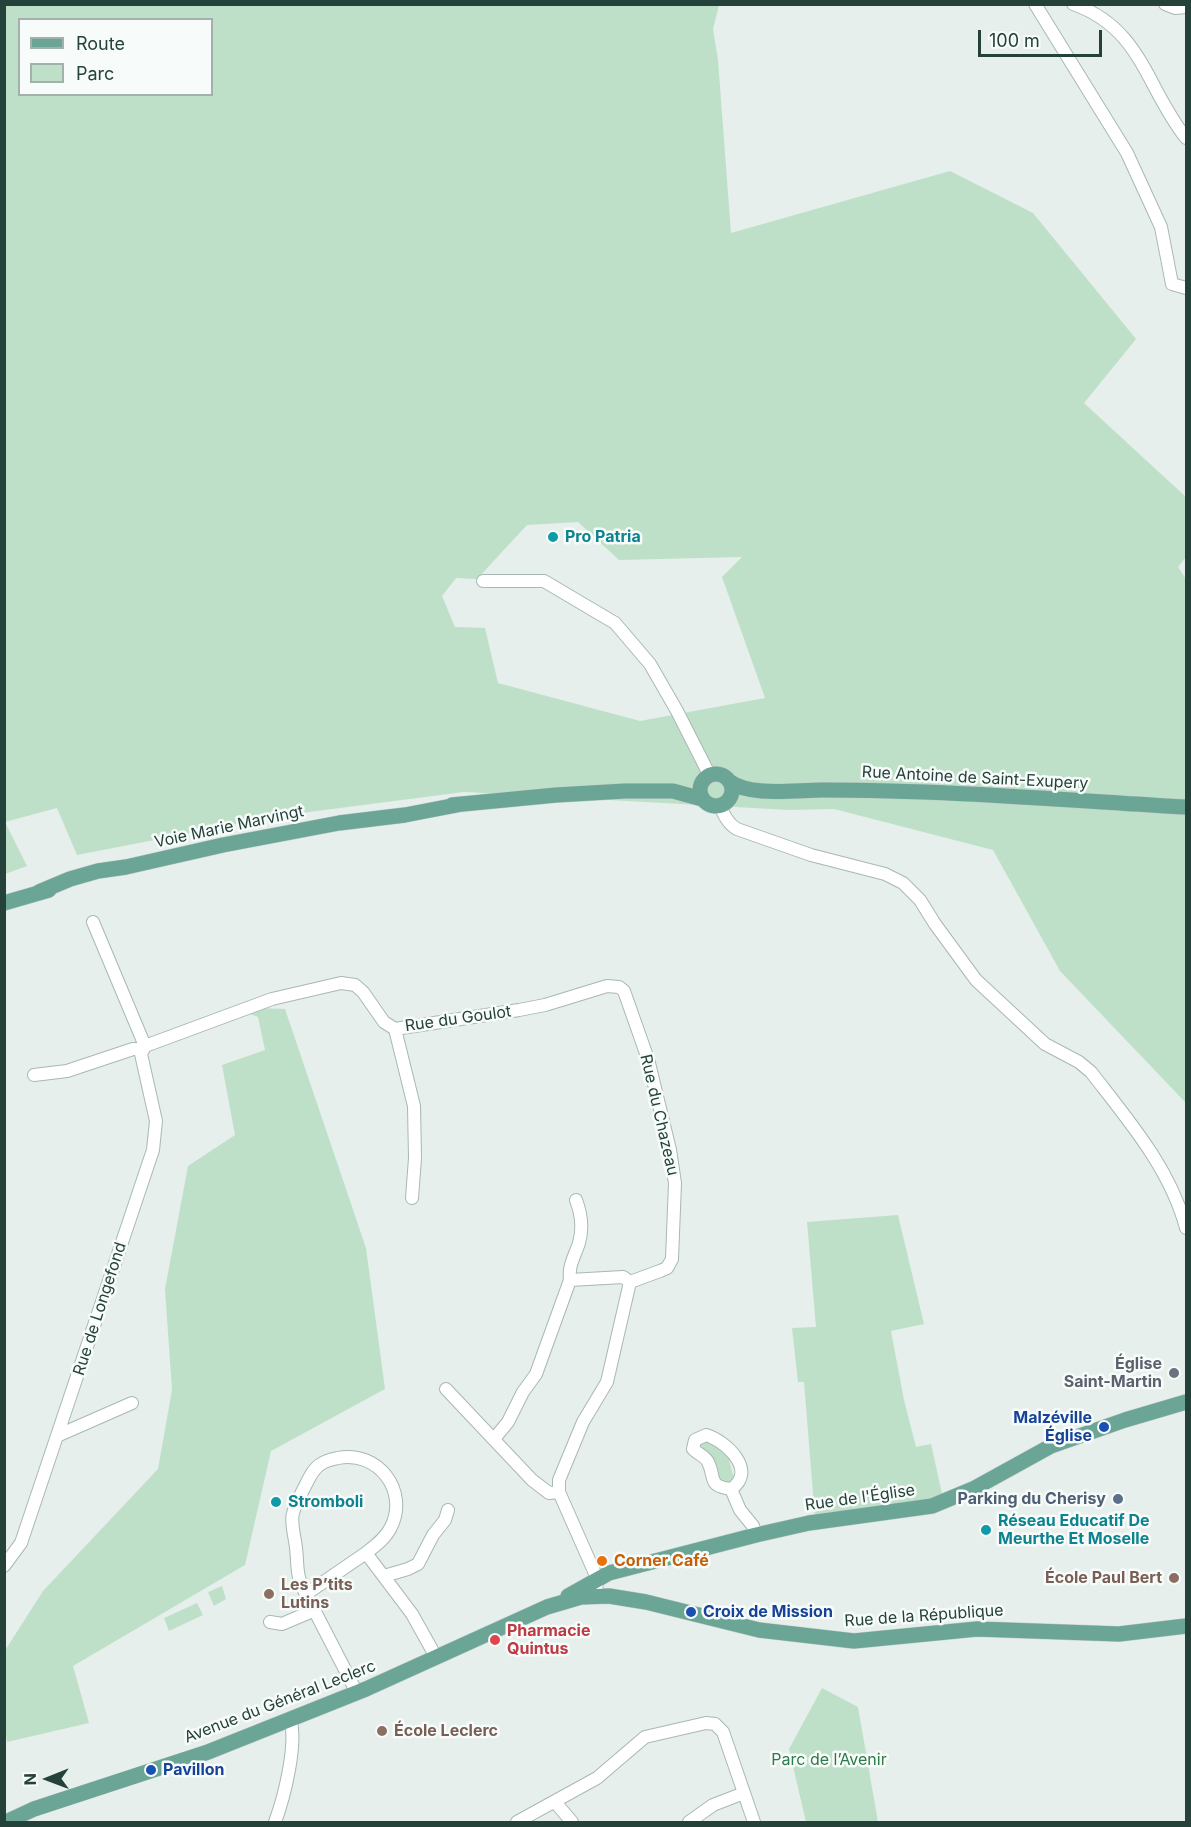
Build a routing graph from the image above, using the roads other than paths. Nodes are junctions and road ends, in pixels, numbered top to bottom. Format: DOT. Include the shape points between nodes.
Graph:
graph roads {
  1 [pos="1035,4"];
  2 [pos="1073,4"];
  3 [pos="1165,4"];
  4 [pos="1186,7"];
  5 [pos="1186,138"];
  6 [pos="1186,288"];
  7 [pos="483,581"];
  8 [pos="729,781"];
  9 [pos="704,786"];
  10 [pos="761,790"];
  11 [pos="725,802"];
  12 [pos="1186,807"];
  13 [pos="4,903"];
  14 [pos="93,922"];
  15 [pos="619,987"];
  16 [pos="395,1029"];
  17 [pos="143,1048"];
  18 [pos="34,1075"];
  19 [pos="412,1198"];
  20 [pos="576,1200"];
  21 [pos="1186,1228"];
  22 [pos="570,1280"];
  23 [pos="630,1282"];
  24 [pos="446,1389"];
  25 [pos="1186,1402"];
  26 [pos="132,1403"];
  27 [pos="59,1435"];
  28 [pos="494,1439"];
  29 [pos="731,1489"];
  30 [pos="559,1492"];
  31 [pos="448,1510"];
  32 [pos="756,1535"];
  33 [pos="366,1553"];
  34 [pos="4,1566"];
  35 [pos="384,1576"];
  36 [pos="597,1578"];
  37 [pos="306,1594"];
  38 [pos="596,1596"];
  39 [pos="562,1601"];
  40 [pos="315,1611"];
  41 [pos="270,1622"];
  42 [pos="1186,1626"];
  43 [pos="436,1657"];
  44 [pos="357,1693"];
  45 [pos="290,1719"];
  46 [pos="744,1793"];
  47 [pos="555,1802"];
  48 [pos="6,1822"];
  49 [pos="275,1822"];
  50 [pos="517,1822"];
  51 [pos="572,1822"];
  52 [pos="689,1822"];
  53 [pos="754,1822"];
  1 -- 6 [label="street" via="1127,153 1161,227 1172,284"];
  2 -- 5 [label="street" via="1112,25 1129,42"];
  3 -- 4 [label="street"];
  7 -- 9 [label="street" via="544,581 615,623 650,664 677,711"];
  8 -- 9 [label="main road" via="718,775"];
  8 -- 10 [label="main road, Rue Antoine de Saint-Exupery"];
  8 -- 11 [label="main road" via="732,789"];
  9 -- 11 [label="main road" via="710,805"];
  9 -- 13 [label="main road, Voie Marie Marvingt" via="673,791 578,793 381,812 98,871"];
  10 -- 11 [label="main road, Rue Antoine de Saint-Exupery"];
  10 -- 12 [label="main road, Rue Antoine de Saint-Exupery" via="868,790"];
  11 -- 21 [label="street" via="726,819 737,829 903,883 920,900 976,980 1045,1044 1091,1072 1154,1154 1182,1211"];
  14 -- 17 [label="street, Rue de Longefond"];
  15 -- 16 [label="street, Rue du Goulot" via="607,986 519,1010"];
  15 -- 23 [label="street, Rue du Chazeau" via="624,991 648,1059 675,1183 672,1259 667,1268"];
  16 -- 17 [label="street, Rue du Goulot" via="384,1022 355,985 341,984 272,999"];
  16 -- 19 [label="street" via="414,1106"];
  17 -- 18 [label="street, Rue du Goulot" via="66,1071"];
  17 -- 27 [label="street, Rue de Longefond" via="141,1054 156,1121 153,1150"];
  20 -- 22 [label="street" via="581,1213 580,1242 569,1271"];
  22 -- 23 [label="street" via="623,1277"];
  22 -- 28 [label="street" via="536,1374"];
  23 -- 30 [label="street" via="607,1382 583,1422 559,1480"];
  24 -- 28 [label="street"];
  25 -- 32 [label="main road, Rue de l'Église" via="1051,1446 973,1489 932,1506 808,1523"];
  26 -- 27 [label="street"];
  27 -- 34 [label="street, Rue de Longefond" via="21,1542"];
  28 -- 30 [label="street" via="532,1480 549,1493"];
  29 -- 29 [label="street" via="741,1474 736,1456 712,1437 699,1437 693,1449 707,1460 712,1481 716,1486"];
  29 -- 32 [label="street"];
  30 -- 36 [label="street"];
  31 -- 35 [label="street" via="418,1564"];
  32 -- 36 [label="main road, Rue de l'Église"];
  33 -- 35 [label="street"];
  33 -- 37 [label="street"];
  33 -- 37 [label="street" via="391,1528 397,1500 393,1486 381,1469 368,1460 346,1456 326,1461 312,1474 291,1514 296,1572"];
  35 -- 43 [label="street" via="412,1614"];
  36 -- 38 [label="street"];
  36 -- 39 [label="main road, Avenue du Général Leclerc"];
  37 -- 40 [label="street"];
  38 -- 39 [label="main road, Avenue du Général Leclerc"];
  38 -- 42 [label="main road, Rue de la République" via="660,1604 759,1630 854,1641 977,1629 1119,1634"];
  39 -- 43 [label="main road, Avenue du Général Leclerc"];
  40 -- 41 [label="street" via="282,1624"];
  40 -- 44 [label="street"];
  43 -- 44 [label="main road, Avenue du Général Leclerc"];
  44 -- 45 [label="main road, Avenue du Général Leclerc"];
  45 -- 48 [label="main road, Avenue du Général Leclerc" via="208,1752 34,1809"];
  45 -- 49 [label="street" via="292,1748"];
  46 -- 47 [label="street" via="723,1732 716,1724 706,1723 645,1737 597,1778"];
  46 -- 52 [label="street" via="712,1805"];
  46 -- 53 [label="street"];
  47 -- 50 [label="street"];
  47 -- 51 [label="street"];
}
